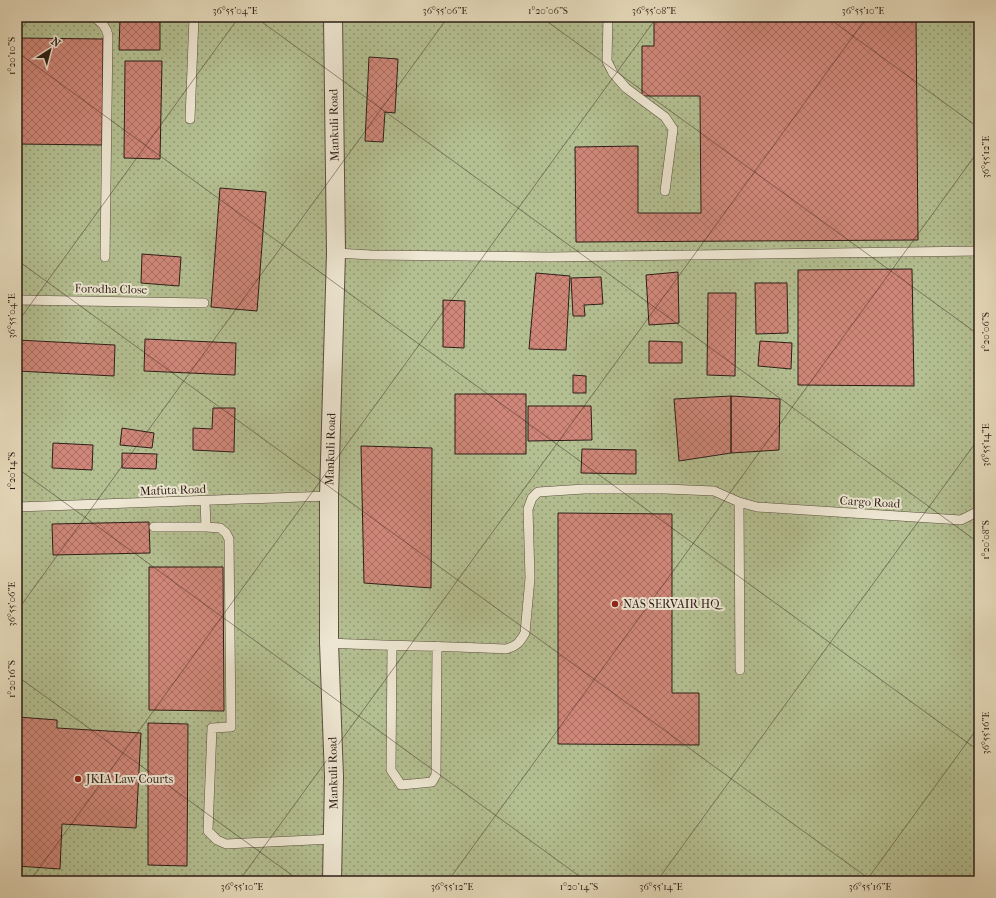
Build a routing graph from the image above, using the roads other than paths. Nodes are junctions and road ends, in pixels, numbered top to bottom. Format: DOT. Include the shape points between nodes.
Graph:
graph roads {
  1 [pos="93,17"];
  2 [pos="194,17"];
  3 [pos="332,17"];
  4 [pos="608,17"];
  5 [pos="190,119"];
  6 [pos="666,191"];
  7 [pos="979,251"];
  8 [pos="336,253"];
  9 [pos="105,257"];
  10 [pos="17,300"];
  11 [pos="204,303"];
  12 [pos="329,496"];
  13 [pos="205,501"];
  14 [pos="739,502"];
  15 [pos="17,507"];
  16 [pos="979,511"];
  17 [pos="154,527"];
  18 [pos="206,527"];
  19 [pos="329,643"];
  20 [pos="392,646"];
  21 [pos="437,646"];
  22 [pos="740,670"];
  23 [pos="333,839"];
  24 [pos="332,881"];
  1 -- 9 [label="lane" via="102,23 108,34"];
  2 -- 5 [label="lane"];
  3 -- 8 [label="street, Mankuli Road"];
  4 -- 6 [label="lane" via="607,61 613,73 626,88 665,117 673,129"];
  7 -- 8 [label="lane" via="548,258"];
  8 -- 12 [label="street, Mankuli Road"];
  10 -- 11 [label="lane, Forodha Close"];
  12 -- 13 [label="lane, Mafuta Road"];
  12 -- 19 [label="street, Mankuli Road"];
  13 -- 15 [label="lane, Mafuta Road"];
  13 -- 18 [label="lane"];
  14 -- 16 [label="lane, Cargo Road" via="757,508 961,520"];
  14 -- 21 [label="lane, Cargo Road" via="714,491 584,489 538,492 532,498 528,509 530,578 525,633 521,640 515,647 506,649"];
  14 -- 22 [label="lane"];
  17 -- 18 [label="lane"];
  18 -- 23 [label="lane" via="220,528 229,539 231,693 231,727 212,728 208,831 217,840 226,844"];
  19 -- 20 [label="lane"];
  19 -- 23 [label="street, Mankuli Road" via="334,777"];
  20 -- 21 [label="lane"];
  20 -- 21 [label="lane" via="391,770 401,785 432,782 436,775"];
  23 -- 24 [label="street, Mankuli Road"];
}
